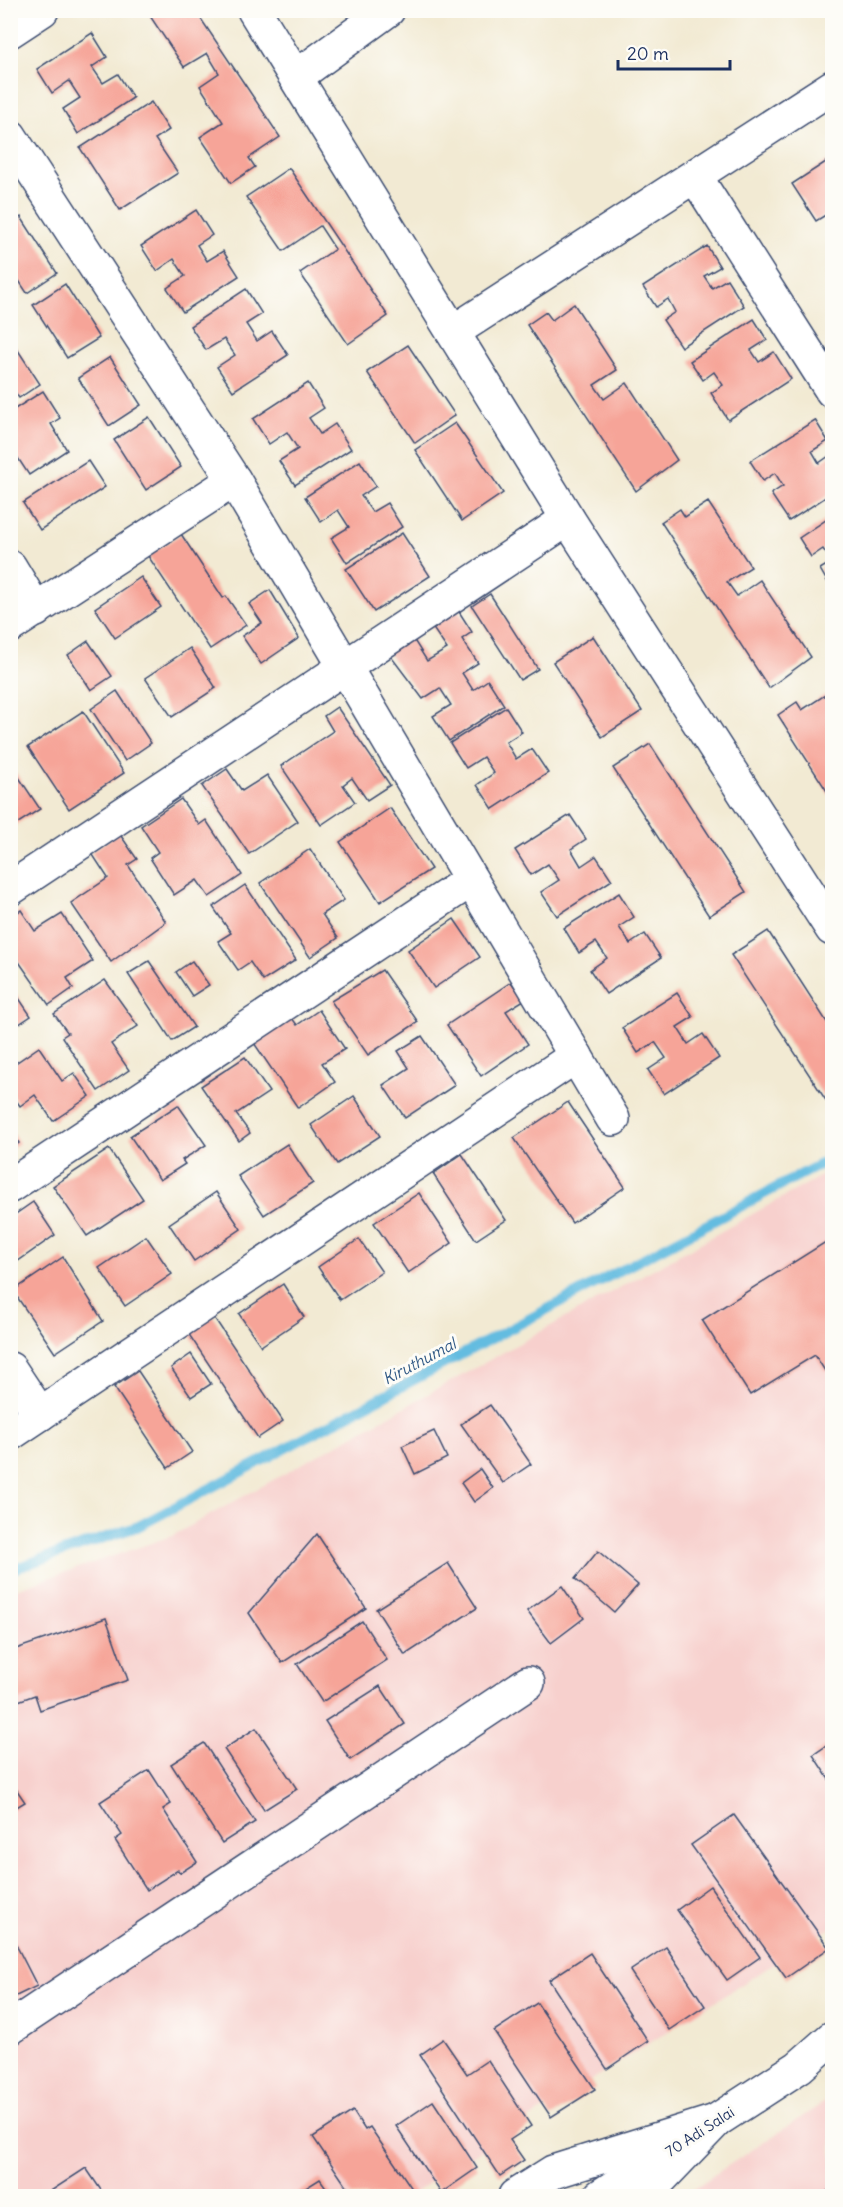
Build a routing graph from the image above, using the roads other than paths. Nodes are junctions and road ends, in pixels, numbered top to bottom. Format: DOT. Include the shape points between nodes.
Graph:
graph roads {
  1 [pos="42,10"];
  2 [pos="254,10"];
  3 [pos="388,10"];
  4 [pos="10,31"];
  5 [pos="296,77"];
  6 [pos="832,87"];
  7 [pos="10,136"];
  8 [pos="695,176"];
  9 [pos="453,332"];
  10 [pos="832,391"];
  11 [pos="234,480"];
  12 [pos="568,519"];
  13 [pos="10,567"];
  14 [pos="23,618"];
  15 [pos="345,667"];
  16 [pos="471,880"];
  17 [pos="10,889"];
  18 [pos="832,929"];
  19 [pos="576,1056"];
  20 [pos="613,1119"];
  21 [pos="10,1186"];
  22 [pos="10,1369"];
  23 [pos="40,1414"];
  24 [pos="10,1434"];
  25 [pos="528,1683"];
  26 [pos="10,2028"];
  27 [pos="832,2038"];
  28 [pos="832,2056"];
  29 [pos="799,2067"];
  30 [pos="716,2121"];
  31 [pos="515,2196"];
  32 [pos="600,2196"];
  33 [pos="644,2196"];
  1 -- 4 [label="street"];
  2 -- 5 [label="street"];
  3 -- 5 [label="street"];
  5 -- 9 [label="street"];
  6 -- 8 [label="street"];
  7 -- 11 [label="street"];
  8 -- 9 [label="street"];
  8 -- 10 [label="street"];
  9 -- 12 [label="street"];
  11 -- 14 [label="street"];
  11 -- 15 [label="street"];
  12 -- 15 [label="street"];
  12 -- 18 [label="street"];
  13 -- 14 [label="street"];
  15 -- 16 [label="street"];
  15 -- 17 [label="street"];
  16 -- 19 [label="street"];
  16 -- 21 [label="street"];
  19 -- 20 [label="street"];
  19 -- 23 [label="street"];
  22 -- 23 [label="street"];
  23 -- 24 [label="street"];
  25 -- 26 [label="street"];
  27 -- 29 [label="street, 70 Adi Salai"];
  28 -- 29 [label="street, 70 Adi Salai"];
  29 -- 30 [label="street, 70 Adi Salai"];
  30 -- 31 [label="street" via="553,2172"];
  30 -- 32 [label="street, 70 Adi Salai"];
  30 -- 33 [label="street"];
}
